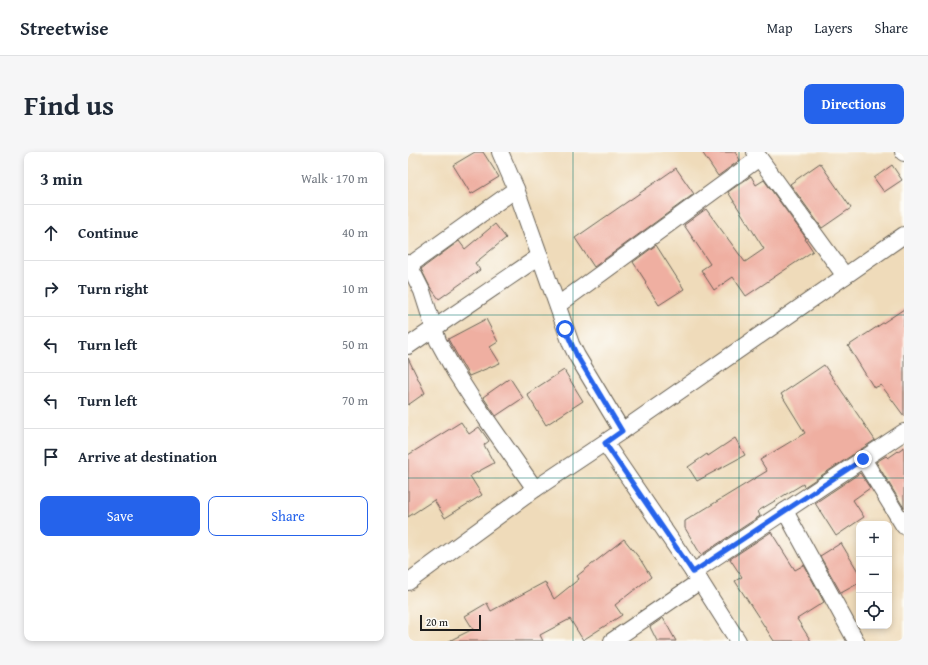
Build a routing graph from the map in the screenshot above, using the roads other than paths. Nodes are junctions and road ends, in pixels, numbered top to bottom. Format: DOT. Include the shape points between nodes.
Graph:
graph roads {
  1 [pos="500,152"];
  2 [pos="757,155"];
  3 [pos="516,189"];
  4 [pos="904,235"];
  5 [pos="540,256"];
  6 [pos="409,264"];
  7 [pos="845,276"];
  8 [pos="558,306"];
  9 [pos="434,328"];
  10 [pos="408,346"];
  11 [pos="622,431"];
  12 [pos="904,432"];
  13 [pos="605,443"];
  14 [pos="863,459"];
  15 [pos="535,489"];
  16 [pos="785,511"];
  17 [pos="904,526"];
  18 [pos="696,576"];
  19 [pos="408,582"];
  20 [pos="612,641"];
  21 [pos="738,641"];
  22 [pos="856,641"];
  1 -- 3 [label="street"];
  2 -- 7 [label="street"];
  2 -- 8 [label="street"];
  3 -- 5 [label="street"];
  3 -- 6 [label="street"];
  4 -- 7 [label="street"];
  5 -- 8 [label="street"];
  5 -- 9 [label="street"];
  6 -- 9 [label="street" via="422,291"];
  7 -- 11 [label="street"];
  8 -- 11 [label="street" via="577,356"];
  9 -- 10 [label="street"];
  9 -- 15 [label="street" via="455,372"];
  11 -- 13 [label="street"];
  12 -- 14 [label="street"];
  13 -- 15 [label="street"];
  13 -- 18 [label="street"];
  14 -- 16 [label="street"];
  14 -- 17 [label="street"];
  15 -- 19 [label="street"];
  16 -- 18 [label="street"];
  16 -- 22 [label="street"];
  18 -- 20 [label="street"];
  18 -- 21 [label="street"];
}
